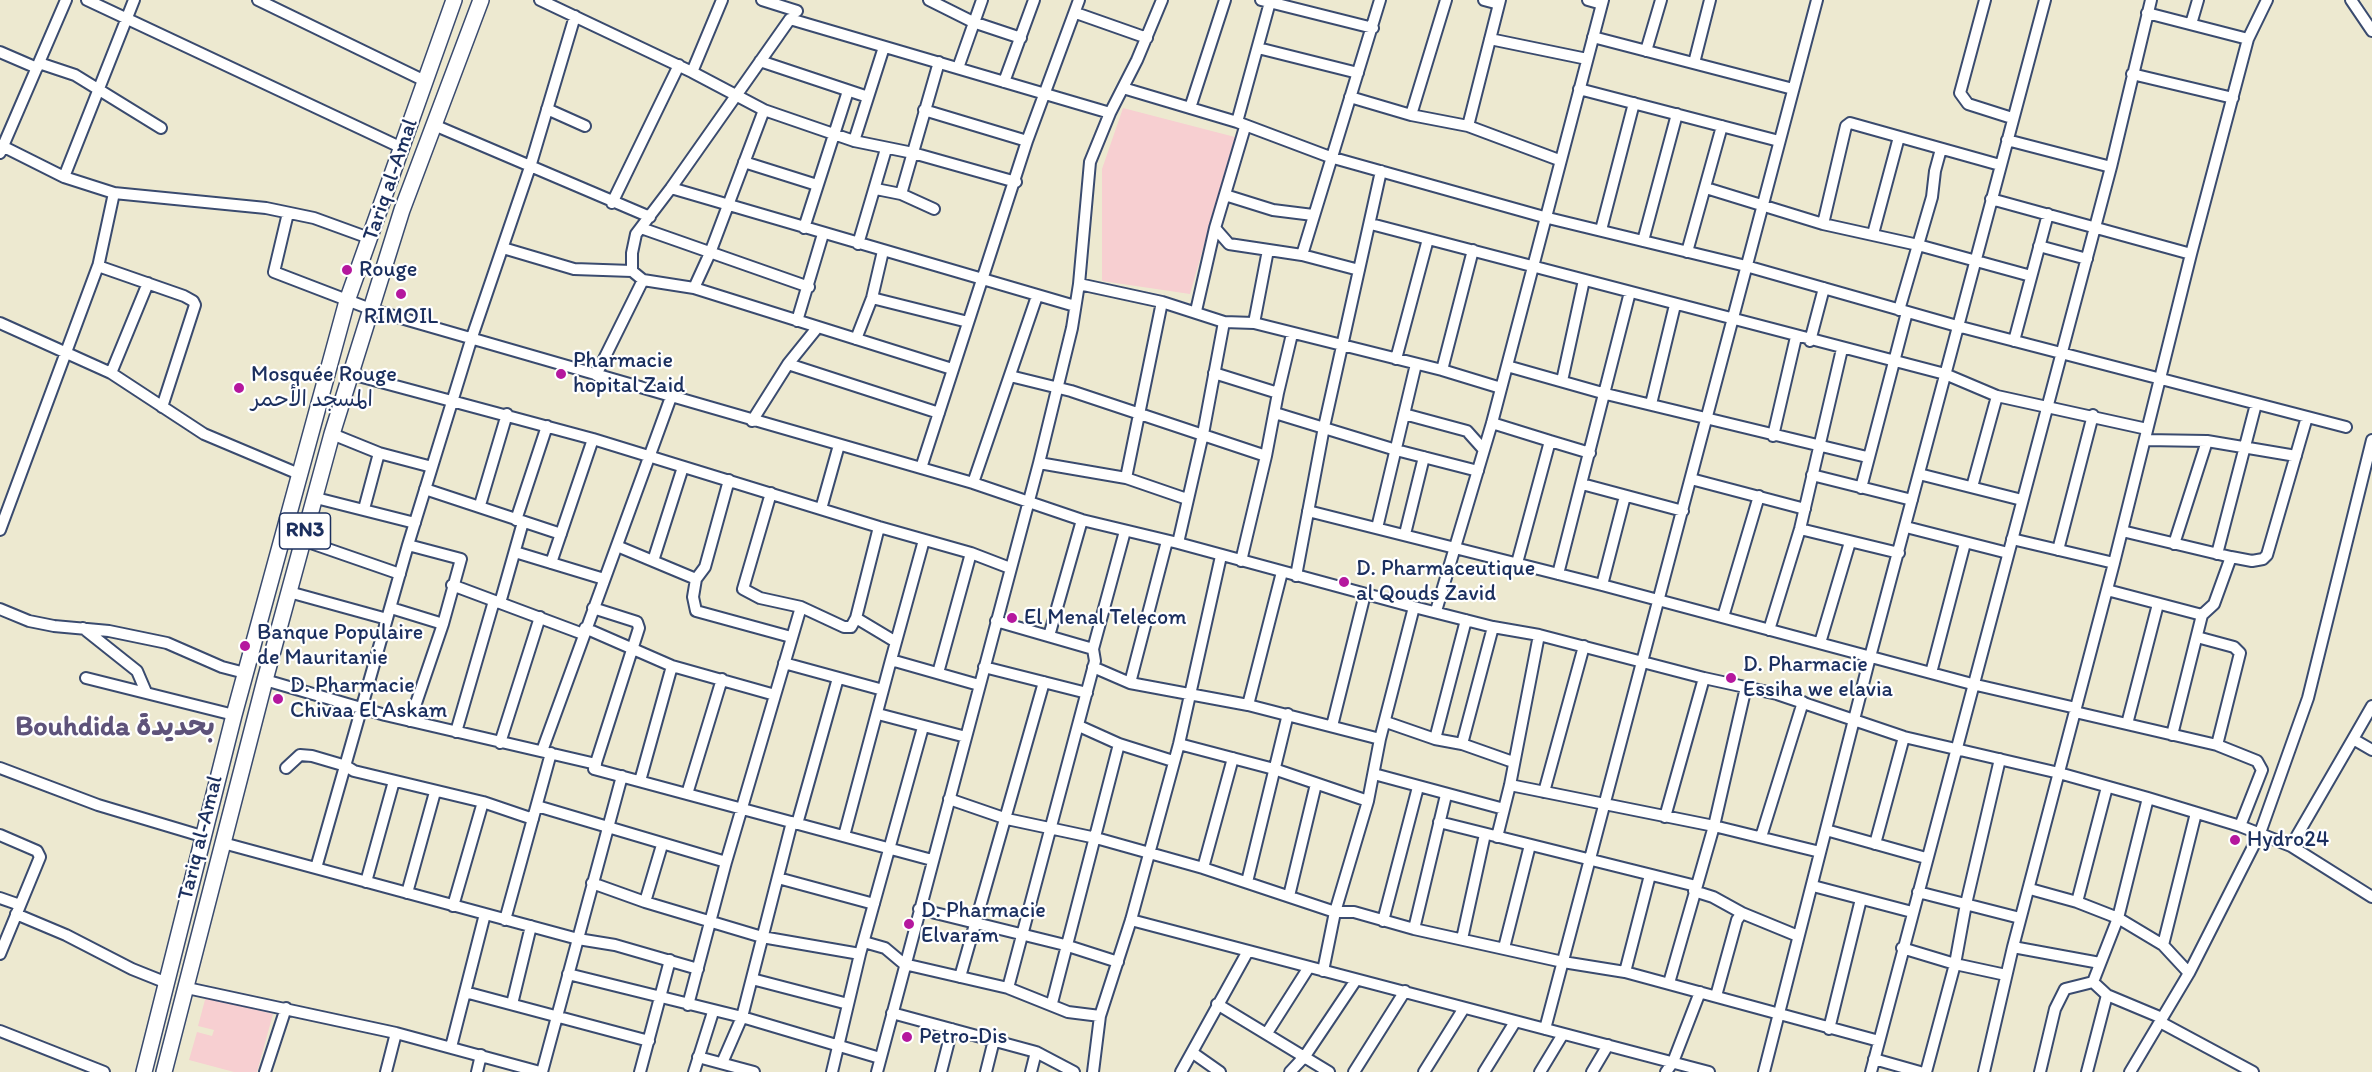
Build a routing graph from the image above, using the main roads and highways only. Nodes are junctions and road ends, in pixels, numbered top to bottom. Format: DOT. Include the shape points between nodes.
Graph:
graph roads {
  1 [pos="454,0"];
  2 [pos="481,0"];
  3 [pos="144,1072"];
  4 [pos="164,1072"];
  1 -- 3 [label="highway, Tariq al-Amal / RN3" via="347,301 245,673"];
  2 -- 4 [label="highway, Tariq al-Amal / RN3" via="399,220 332,434"];
}
